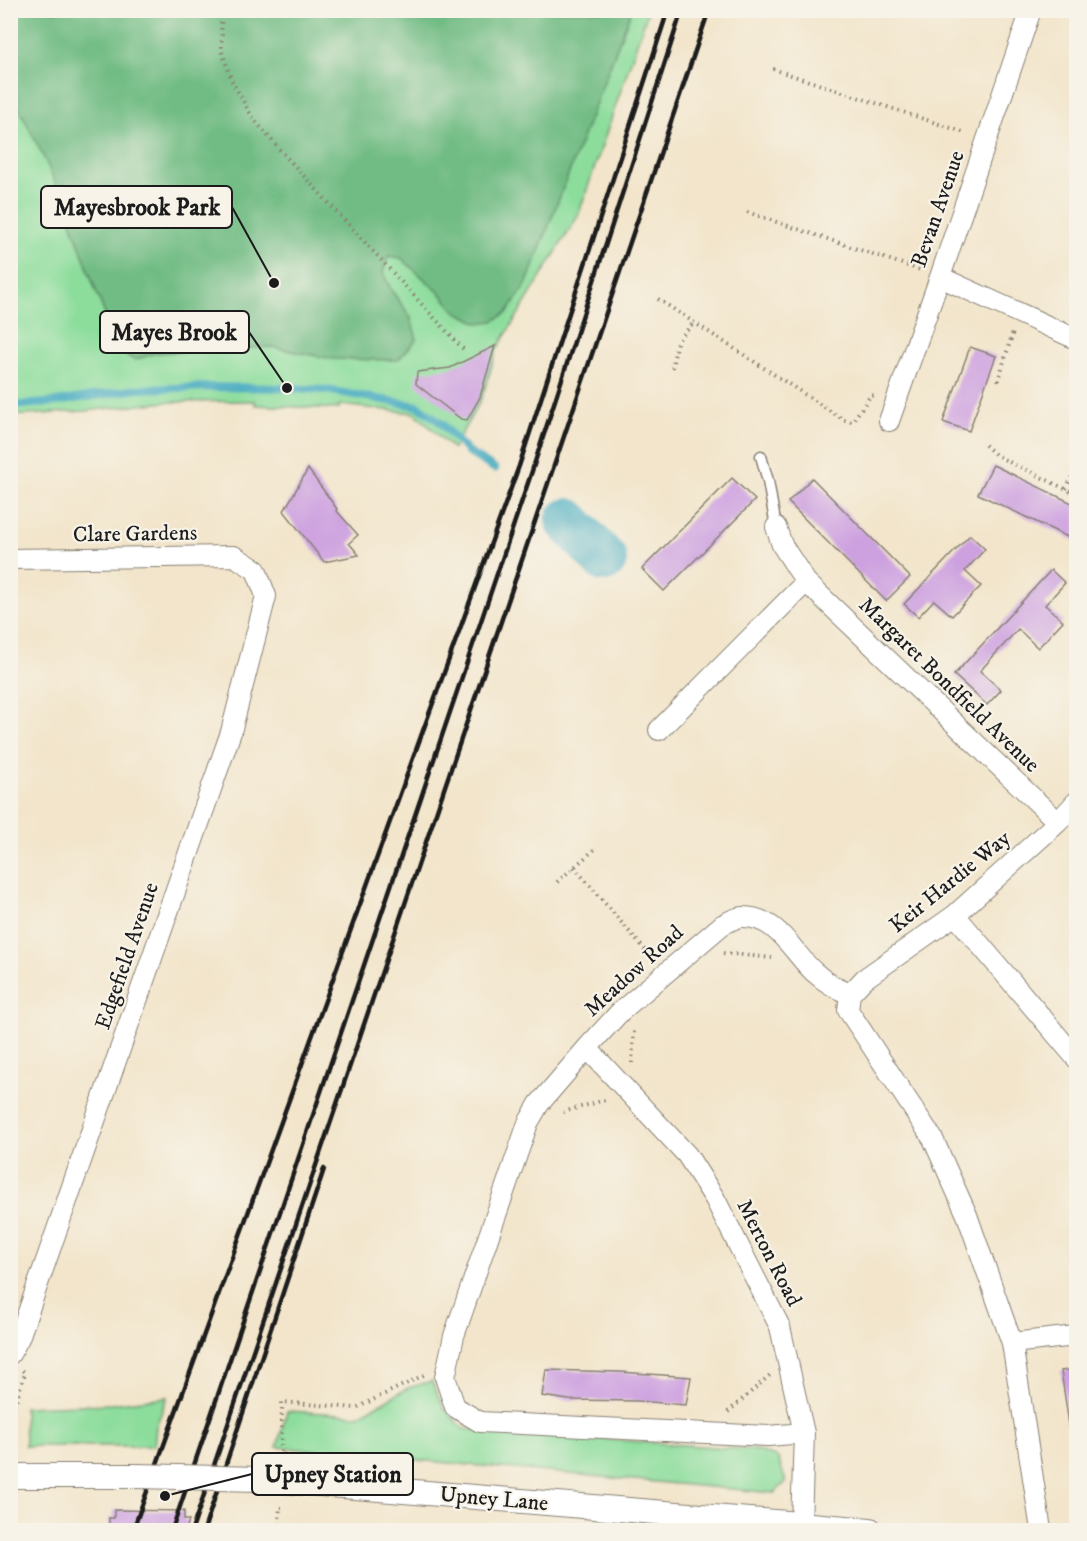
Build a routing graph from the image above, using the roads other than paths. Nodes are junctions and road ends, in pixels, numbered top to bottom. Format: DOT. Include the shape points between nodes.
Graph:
graph roads {
  1 [pos="1030,10"];
  2 [pos="940,277"];
  3 [pos="1077,339"];
  4 [pos="889,421"];
  5 [pos="761,456"];
  6 [pos="776,527"];
  7 [pos="10,560"];
  8 [pos="256,570"];
  9 [pos="807,582"];
  10 [pos="659,730"];
  11 [pos="1077,802"];
  12 [pos="1058,822"];
  13 [pos="955,915"];
  14 [pos="850,994"];
  15 [pos="587,1048"];
  16 [pos="1077,1058"];
  17 [pos="1077,1336"];
  18 [pos="1012,1343"];
  19 [pos="14,1360"];
  20 [pos="804,1433"];
  21 [pos="10,1476"];
  22 [pos="801,1525"];
  23 [pos="843,1529"];
  24 [pos="870,1530"];
  25 [pos="1041,1530"];
  1 -- 2 [label="street, Bevan Avenue"];
  2 -- 3 [label="street"];
  2 -- 4 [label="street, Bevan Avenue"];
  5 -- 6 [label="lane"];
  6 -- 9 [label="street, Margaret Bondfield Avenue" via="782,545"];
  7 -- 8 [label="street, Clare Gardens" via="234,556"];
  8 -- 19 [label="street, Edgefield Avenue" via="266,596 231,732"];
  9 -- 10 [label="street"];
  9 -- 12 [label="street, Margaret Bondfield Avenue"];
  11 -- 12 [label="street, Keir Hardie Way"];
  12 -- 13 [label="street, Keir Hardie Way"];
  13 -- 14 [label="street, Keir Hardie Way"];
  13 -- 16 [label="street"];
  14 -- 15 [label="street, Meadow Road" via="813,971 778,930 759,919 741,916 722,925 620,1012"];
  14 -- 18 [label="street" via="848,1010 933,1139 967,1215"];
  15 -- 20 [label="street, Merton Road" via="687,1155 715,1199 780,1327"];
  15 -- 20 [label="street, Meadow Road" via="539,1104 528,1123 454,1336 445,1377 455,1407 480,1422 768,1436"];
  17 -- 18 [label="street"];
  18 -- 25 [label="street"];
  20 -- 22 [label="street, Merton Road"];
  21 -- 22 [label="street, Upney Lane, bridge" via="260,1479"];
  22 -- 23 [label="street, Upney Lane"];
  23 -- 24 [label="street, Upney Lane"];
}
